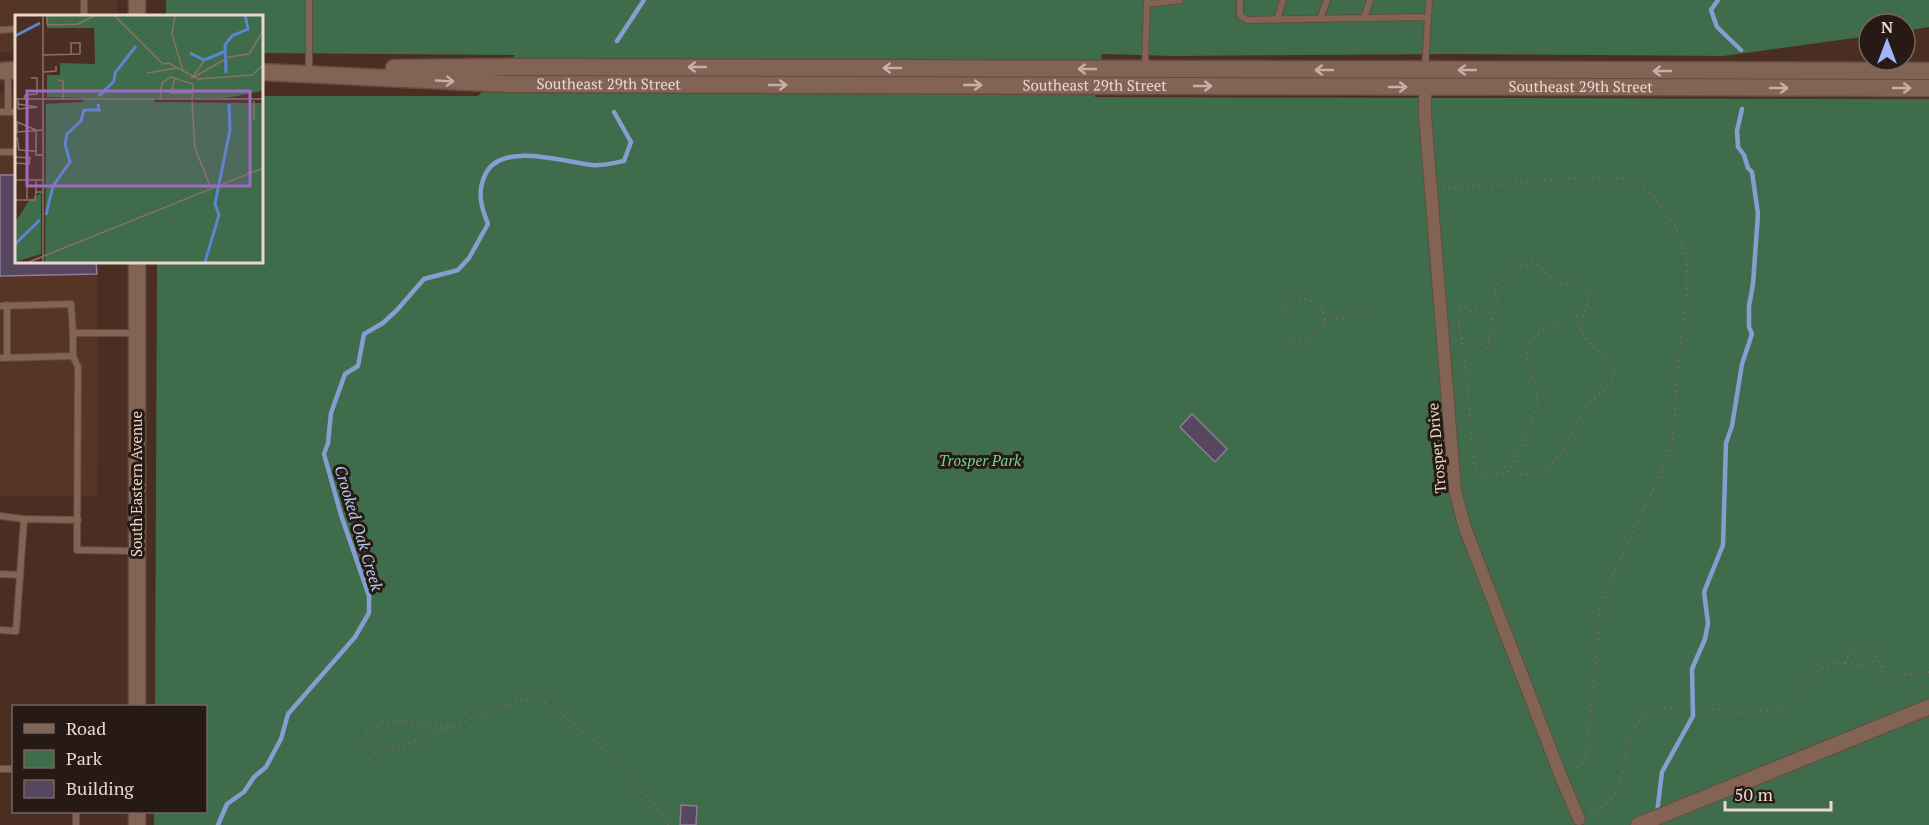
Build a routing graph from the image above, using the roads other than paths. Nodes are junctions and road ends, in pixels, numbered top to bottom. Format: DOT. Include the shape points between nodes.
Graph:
graph roads {
  1 [pos="309,0"];
  2 [pos="1180,0"];
  3 [pos="1240,0"];
  4 [pos="1283,0"];
  5 [pos="1327,0"];
  6 [pos="1370,0"];
  7 [pos="1429,0"];
  8 [pos="1147,2"];
  9 [pos="1428,17"];
  10 [pos="1364,18"];
  11 [pos="1320,19"];
  12 [pos="1277,20"];
  13 [pos="15,29"];
  14 [pos="0,30"];
  15 [pos="8,70"];
  16 [pos="309,70"];
  17 [pos="1425,70"];
  18 [pos="262,71"];
  19 [pos="262,71"];
  20 [pos="1857,72"];
  21 [pos="1875,72"];
  22 [pos="1145,77"];
  23 [pos="1721,79"];
  24 [pos="1425,87"];
  25 [pos="1875,88"];
  26 [pos="1929,88"];
  27 [pos="0,111"];
  28 [pos="8,112"];
  29 [pos="15,112"];
  30 [pos="137,262"];
  31 [pos="4,305"];
  32 [pos="73,333"];
  33 [pos="137,333"];
  34 [pos="73,356"];
  35 [pos="4,358"];
  36 [pos="0,516"];
  37 [pos="24,519"];
  38 [pos="78,520"];
  39 [pos="137,551"];
  40 [pos="0,574"];
  41 [pos="20,575"];
  42 [pos="0,630"];
  43 [pos="137,705"];
  44 [pos="1929,707"];
  45 [pos="1579,819"];
  46 [pos="1642,823"];
  1 -- 16 [label="lane"];
  2 -- 8 [label="lane"];
  3 -- 12 [label="lane" via="1240,15 1247,20"];
  4 -- 12 [label="lane"];
  5 -- 11 [label="lane"];
  6 -- 10 [label="lane"];
  7 -- 9 [label="lane"];
  8 -- 22 [label="lane"];
  9 -- 10 [label="lane"];
  9 -- 17 [label="lane"];
  10 -- 11 [label="lane"];
  11 -- 12 [label="lane"];
  13 -- 14 [label="lane"];
  15 -- 28 [label="lane"];
  16 -- 18 [label="main road, Southeast 29th Street"];
  22 -- 16 [label="main road, Southeast 29th Street, one-way" via="508,66"];
  17 -- 22 [label="main road, Southeast 29th Street, one-way"];
  23 -- 17 [label="main road, Southeast 29th Street, one-way"];
  17 -- 24 [label="main road"];
  19 -- 22 [label="main road, Southeast 29th Street, one-way" via="509,84"];
  20 -- 23 [label="main road, Southeast 29th Street"];
  21 -- 25 [label="main road"];
  22 -- 24 [label="main road, Southeast 29th Street, one-way"];
  23 -- 24 [label="main road, Southeast 29th Street"];
  23 -- 25 [label="main road, Southeast 29th Street, one-way"];
  24 -- 45 [label="street, Trosper Drive" via="1455,490 1465,528"];
  25 -- 26 [label="main road, Southeast 29th Street, one-way"];
  27 -- 28 [label="lane"];
  28 -- 29 [label="lane"];
  30 -- 33 [label="main road, South Eastern Avenue"];
  31 -- 32 [label="lane" via="71,304"];
  31 -- 35 [label="lane"];
  32 -- 33 [label="lane"];
  32 -- 34 [label="lane"];
  33 -- 39 [label="main road, South Eastern Avenue"];
  34 -- 35 [label="lane"];
  34 -- 38 [label="lane" via="78,367"];
  36 -- 37 [label="lane"];
  37 -- 38 [label="lane"];
  37 -- 41 [label="lane"];
  38 -- 39 [label="lane" via="77,550"];
  39 -- 43 [label="main road, South Eastern Avenue"];
  40 -- 41 [label="lane"];
  41 -- 42 [label="lane" via="16,631"];
  44 -- 46 [label="street"];
}
